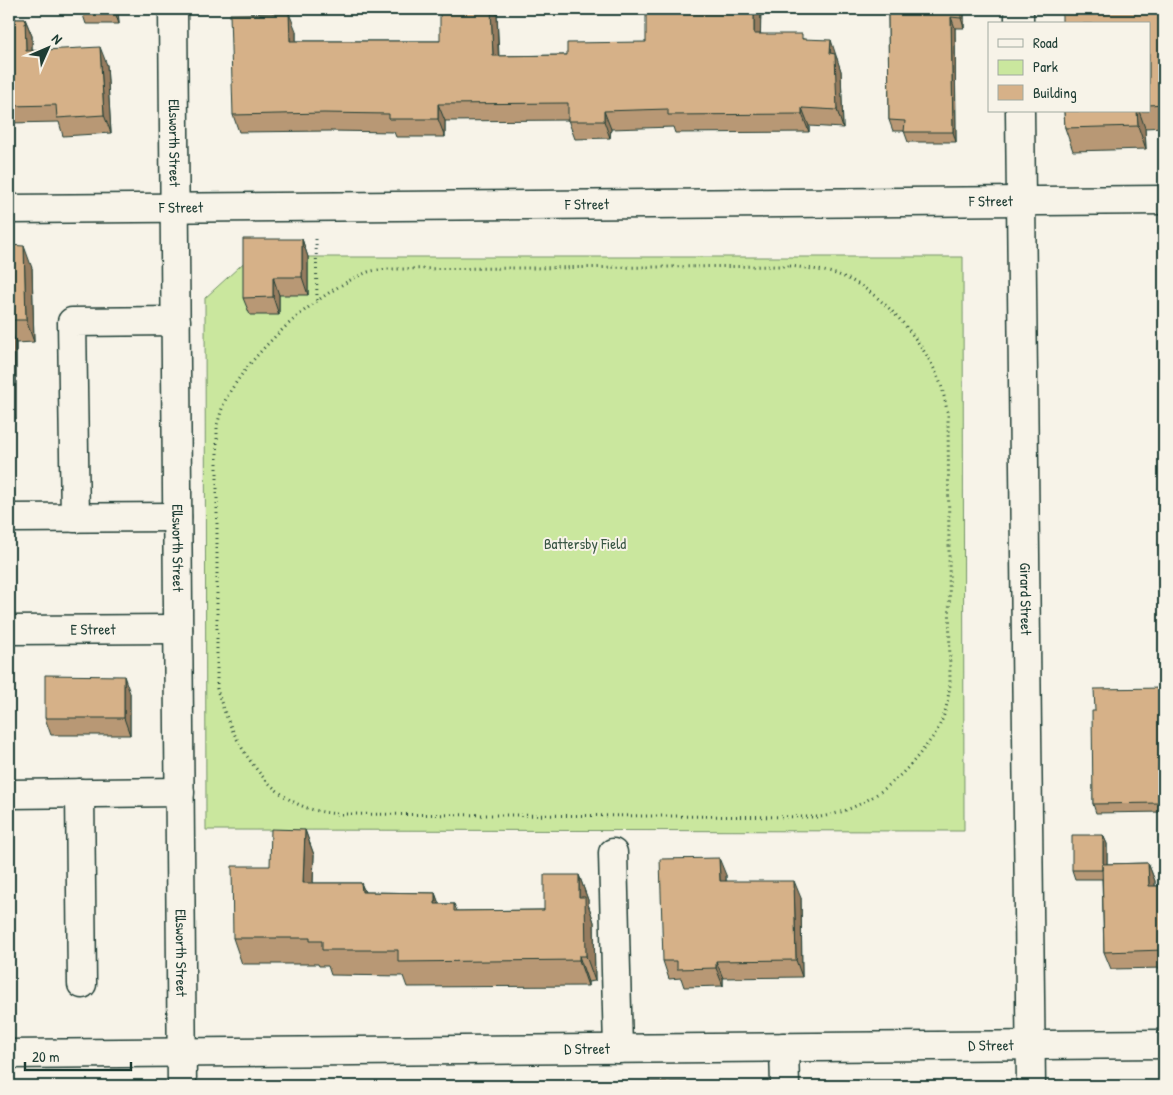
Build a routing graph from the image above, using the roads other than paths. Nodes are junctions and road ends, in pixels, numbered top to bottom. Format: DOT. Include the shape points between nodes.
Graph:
graph roads {
  1 [pos="173,9"];
  2 [pos="1019,9"];
  3 [pos="1019,22"];
  4 [pos="1020,112"];
  5 [pos="1164,200"];
  6 [pos="1022,201"];
  7 [pos="175,207"];
  8 [pos="9,208"];
  9 [pos="176,321"];
  10 [pos="178,517"];
  11 [pos="9,518"];
  12 [pos="75,518"];
  13 [pos="9,630"];
  14 [pos="178,630"];
  15 [pos="180,792"];
  16 [pos="80,793"];
  17 [pos="9,794"];
  18 [pos="613,853"];
  19 [pos="82,984"];
  20 [pos="1164,1044"];
  21 [pos="1030,1046"];
  22 [pos="784,1047"];
  23 [pos="618,1049"];
  24 [pos="182,1052"];
  25 [pos="9,1054"];
  26 [pos="182,1086"];
  27 [pos="784,1086"];
  28 [pos="1031,1086"];
  1 -- 7 [label="street, Ellsworth Street"];
  2 -- 3 [label="street"];
  4 -- 6 [label="street, Girard Street"];
  5 -- 6 [label="street, F Street"];
  6 -- 7 [label="street, F Street"];
  6 -- 21 [label="street, Girard Street"];
  7 -- 8 [label="street, F Street"];
  7 -- 9 [label="street, Ellsworth Street"];
  9 -- 10 [label="street, Ellsworth Street"];
  9 -- 12 [label="street" via="72,322"];
  10 -- 12 [label="street"];
  10 -- 14 [label="street, Ellsworth Street"];
  11 -- 12 [label="street"];
  13 -- 14 [label="street, E Street"];
  14 -- 15 [label="street, Ellsworth Street"];
  15 -- 16 [label="street"];
  15 -- 24 [label="street, Ellsworth Street"];
  16 -- 17 [label="street"];
  16 -- 19 [label="street"];
  18 -- 23 [label="street"];
  20 -- 21 [label="street, D Street"];
  21 -- 22 [label="street, D Street"];
  21 -- 28 [label="street, Girard Street"];
  22 -- 23 [label="street, D Street"];
  22 -- 27 [label="street"];
  23 -- 24 [label="street, D Street"];
  24 -- 25 [label="street, D Street"];
  24 -- 26 [label="street, Ellsworth Street"];
}
